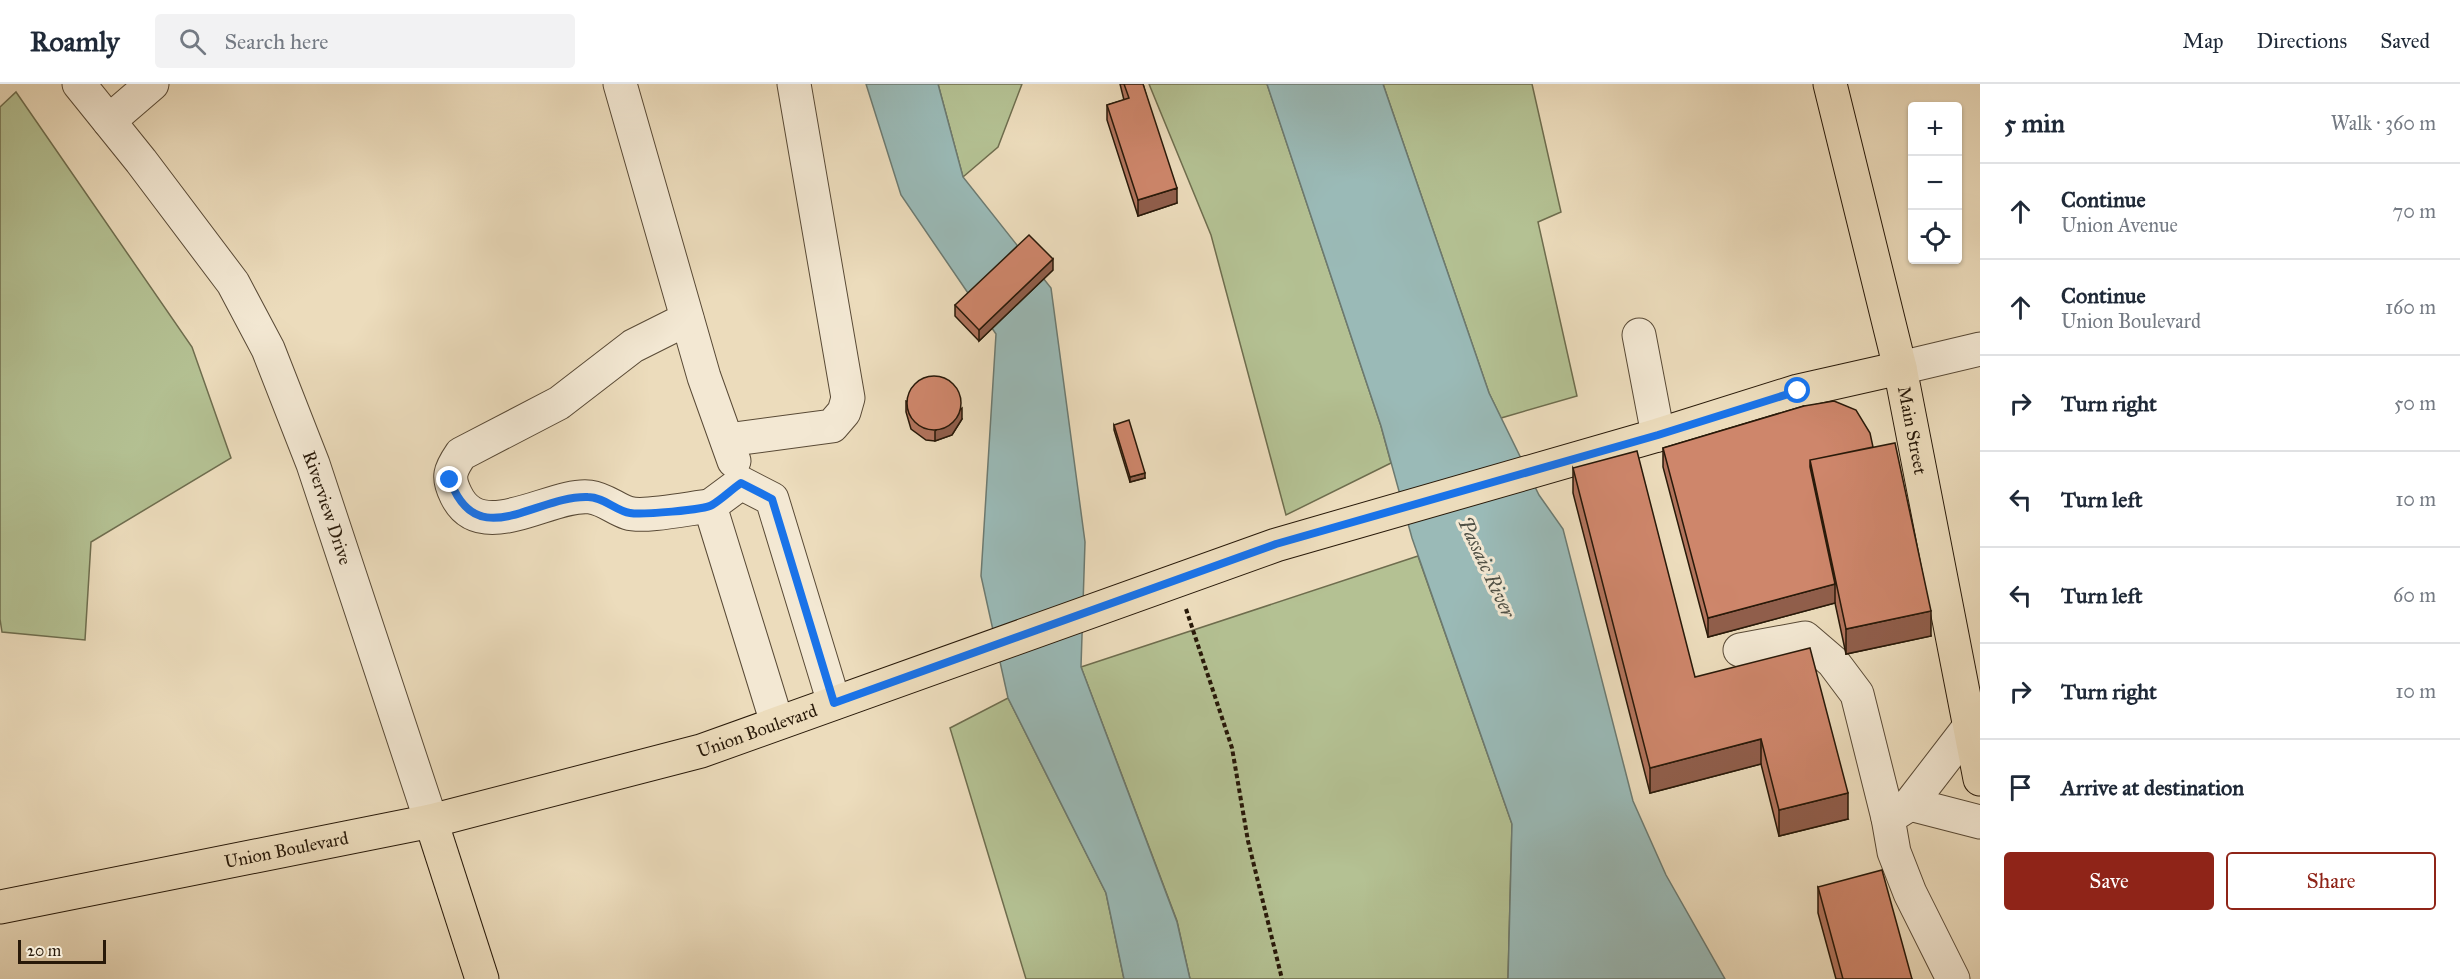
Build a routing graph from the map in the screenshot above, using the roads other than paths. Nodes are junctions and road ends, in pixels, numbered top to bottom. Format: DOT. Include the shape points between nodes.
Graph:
graph roads {
  1 [pos="79,84"];
  2 [pos="153,84"];
  3 [pos="620,84"];
  4 [pos="794,84"];
  5 [pos="1830,84"];
  6 [pos="109,121"];
  7 [pos="687,319"];
  8 [pos="1639,335"];
  9 [pos="1980,349"];
  10 [pos="1900,368"];
  11 [pos="1643,439"];
  12 [pos="727,440"];
  13 [pos="741,483"];
  14 [pos="710,506"];
  15 [pos="1740,650"];
  16 [pos="834,703"];
  17 [pos="777,723"];
  18 [pos="1970,726"];
  19 [pos="1980,779"];
  20 [pos="1899,811"];
  21 [pos="431,821"];
  22 [pos="1980,822"];
  23 [pos="0,907"];
  24 [pos="482,979"];
  25 [pos="1953,979"];
  1 -- 6 [label="street, Riverview Drive"];
  2 -- 6 [label="street"];
  3 -- 7 [label="street"];
  4 -- 12 [label="street" via="848,398 844,412 832,426"];
  5 -- 10 [label="main road, Main Street"];
  6 -- 21 [label="street, Riverview Drive" via="234,284 268,349 313,464"];
  7 -- 12 [label="street"];
  7 -- 14 [label="street" via="633,345 559,402 461,454 451,469 450,480 457,498 468,510 487,518 505,518 558,501 589,496 629,513"];
  8 -- 11 [label="street"];
  9 -- 10 [label="street"];
  10 -- 11 [label="main road, Union Boulevard" via="1798,391"];
  10 -- 18 [label="main road, Main Street"];
  11 -- 16 [label="main road, Union Boulevard" via="1276,544"];
  12 -- 13 [label="street"];
  13 -- 14 [label="street"];
  13 -- 16 [label="street" via="772,499"];
  14 -- 17 [label="street"];
  15 -- 20 [label="street" via="1805,638 1833,662 1857,694"];
  16 -- 17 [label="main road, Union Boulevard"];
  17 -- 21 [label="main road, Union Boulevard" via="700,751"];
  18 -- 19 [label="main road, Main Street"];
  18 -- 20 [label="street"];
  20 -- 22 [label="street"];
  20 -- 25 [label="street" via="1894,852"];
  21 -- 23 [label="main road, Union Boulevard"];
  21 -- 24 [label="main road, Riverview Drive"];
}
